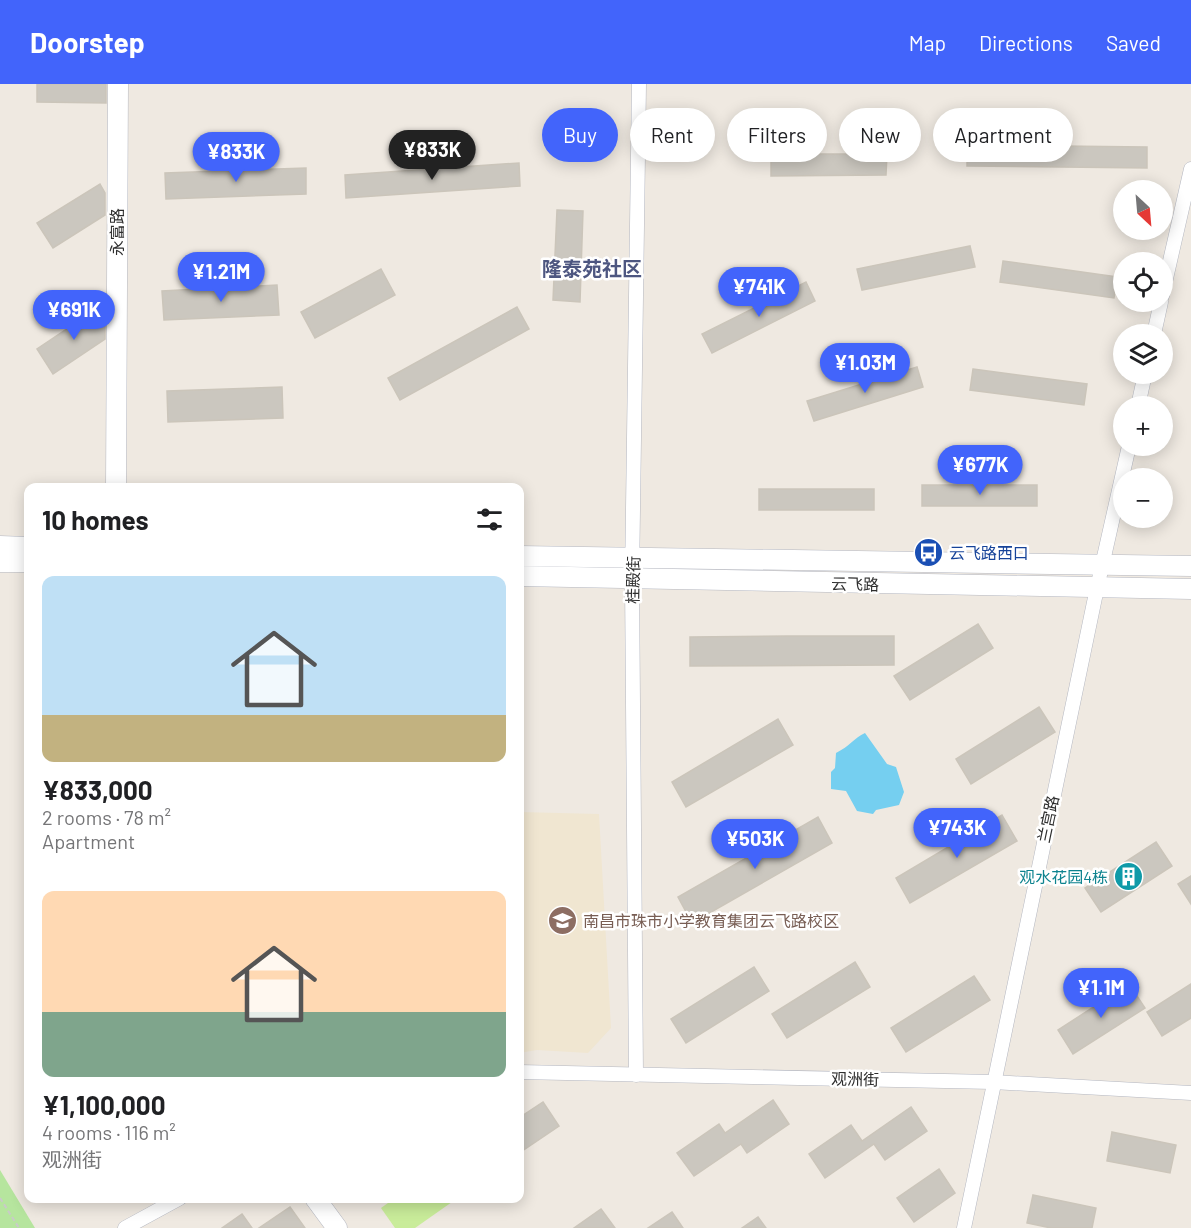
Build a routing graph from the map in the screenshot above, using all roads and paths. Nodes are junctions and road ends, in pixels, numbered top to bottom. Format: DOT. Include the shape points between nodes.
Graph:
graph roads {
  1 [pos="118,84"];
  2 [pos="639,84"];
  3 [pos="1191,169"];
  4 [pos="1172,252"];
  5 [pos="1127,456"];
  6 [pos="116,483"];
  7 [pos="0,546"];
  8 [pos="24,547"];
  9 [pos="524,556"];
  10 [pos="633,558"];
  11 [pos="0,562"];
  12 [pos="24,562"];
  13 [pos="1102,564"];
  14 [pos="1191,566"];
  15 [pos="524,576"];
  16 [pos="632,580"];
  17 [pos="1097,588"];
  18 [pos="1191,589"];
  19 [pos="524,1072"];
  20 [pos="636,1075"];
  21 [pos="993,1082"];
  22 [pos="1191,1093"];
  23 [pos="0,1198"];
  24 [pos="171,1203"];
  25 [pos="319,1203"];
  26 [pos="19,1228"];
  27 [pos="125,1228"];
  28 [pos="337,1228"];
  29 [pos="964,1228"];
  1 -- 6 [label="main road, 永富路"];
  2 -- 10 [label="street, 桂殿街"];
  3 -- 4 [label="street"];
  5 -- 13 [label="street, 兰宫路"];
  7 -- 8 [label="main road"];
  9 -- 10 [label="main road, 云飞路"];
  10 -- 13 [label="main road, 云飞路"];
  10 -- 16 [label="street, 桂殿街"];
  11 -- 12 [label="main road"];
  13 -- 14 [label="main road, 云飞路"];
  13 -- 17 [label="street, 兰宫路"];
  15 -- 16 [label="main road, 云飞路"];
  16 -- 17 [label="main road, 云飞路"];
  16 -- 20 [label="street, 桂殿街"];
  17 -- 18 [label="main road, 云飞路"];
  17 -- 21 [label="street, 兰宫路"];
  19 -- 20 [label="street, 观洲街"];
  20 -- 21 [label="street, 观洲街"];
  21 -- 22 [label="street, 观洲街"];
  21 -- 29 [label="street, 兰宫路"];
  23 -- 26 [label="path"];
  24 -- 27 [label="street"];
  25 -- 28 [label="main road"];
}
